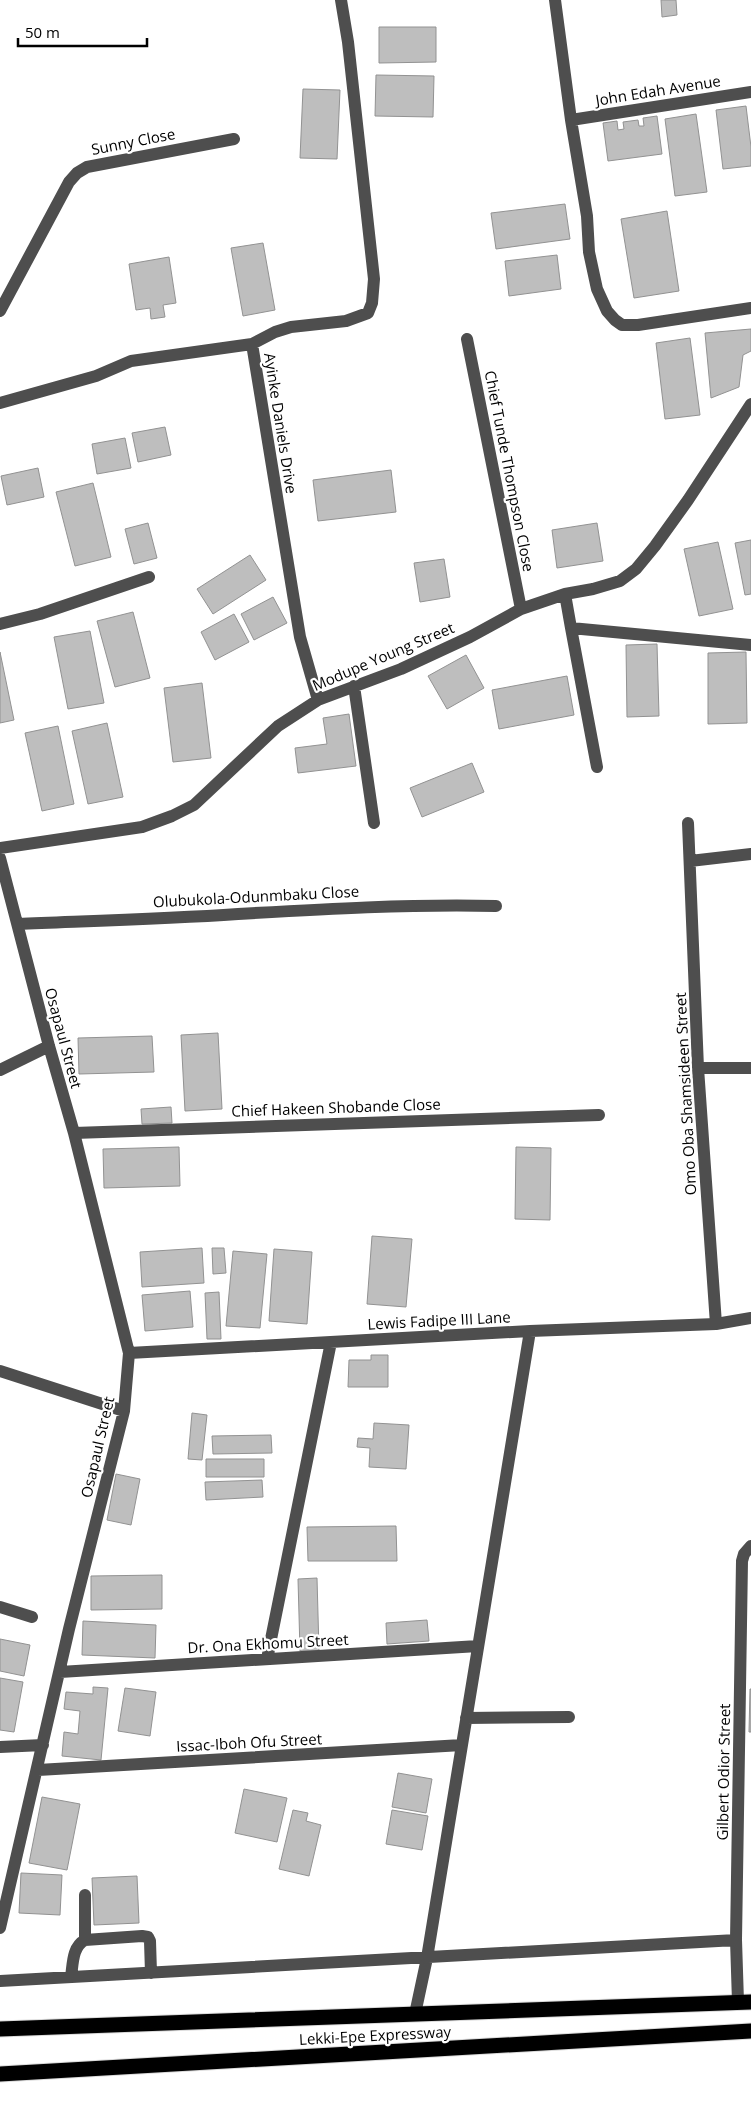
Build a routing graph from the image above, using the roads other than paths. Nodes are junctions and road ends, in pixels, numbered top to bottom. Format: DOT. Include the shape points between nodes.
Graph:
graph roads {
  1 [pos="341,0"];
  2 [pos="555,0"];
  3 [pos="751,92"];
  4 [pos="571,120"];
  5 [pos="234,138"];
  6 [pos="751,308"];
  7 [pos="0,311"];
  8 [pos="467,339"];
  9 [pos="252,344"];
  10 [pos="0,403"];
  11 [pos="751,404"];
  12 [pos="149,577"];
  13 [pos="565,594"];
  14 [pos="521,609"];
  15 [pos="0,624"];
  16 [pos="571,628"];
  17 [pos="751,645"];
  18 [pos="354,686"];
  19 [pos="318,700"];
  20 [pos="596,767"];
  21 [pos="688,822"];
  22 [pos="374,823"];
  23 [pos="0,848"];
  24 [pos="751,854"];
  25 [pos="0,858"];
  26 [pos="690,861"];
  27 [pos="496,906"];
  28 [pos="18,924"];
  29 [pos="49,1046"];
  30 [pos="698,1068"];
  31 [pos="751,1068"];
  32 [pos="0,1070"];
  33 [pos="599,1115"];
  34 [pos="74,1133"];
  35 [pos="751,1318"];
  36 [pos="716,1324"];
  37 [pos="530,1331"];
  38 [pos="331,1342"];
  39 [pos="128,1353"];
  40 [pos="0,1371"];
  41 [pos="124,1411"];
  42 [pos="751,1546"];
  43 [pos="0,1607"];
  44 [pos="32,1617"];
  45 [pos="478,1646"];
  46 [pos="267,1659"];
  47 [pos="60,1672"];
  48 [pos="569,1717"];
  49 [pos="466,1718"];
  50 [pos="44,1745"];
  51 [pos="462,1745"];
  52 [pos="0,1748"];
  53 [pos="38,1770"];
  54 [pos="85,1895"];
  55 [pos="0,1928"];
  56 [pos="85,1940"];
  57 [pos="736,1940"];
  58 [pos="427,1958"];
  59 [pos="151,1973"];
  60 [pos="71,1978"];
  61 [pos="0,1981"];
  62 [pos="744,2002"];
  63 [pos="415,2014"];
  64 [pos="0,2029"];
  65 [pos="751,2031"];
  66 [pos="0,2074"];
  1 -- 9 [label="street, Ayinke Daniels Drive" via="374,279 371,307 359,318 291,327"];
  2 -- 4 [label="street"];
  3 -- 4 [label="street, John Edah Avenue"];
  4 -- 6 [label="street" via="597,288 607,311 615,320 638,325"];
  5 -- 7 [label="street, Sunny Close" via="87,167 77,173 69,182"];
  8 -- 14 [label="street, Chief Tunde Thompson Close"];
  9 -- 10 [label="street" via="131,361 96,376"];
  9 -- 19 [label="street, Ayinke Daniels Drive" via="300,637"];
  11 -- 13 [label="street, Modupe Young Street" via="688,500 636,569 620,581"];
  12 -- 15 [label="street"];
  13 -- 14 [label="street, Modupe Young Street"];
  13 -- 16 [label="street"];
  14 -- 18 [label="street, Modupe Young Street" via="401,669"];
  16 -- 17 [label="street"];
  16 -- 20 [label="street"];
  18 -- 19 [label="street, Modupe Young Street"];
  18 -- 22 [label="street"];
  19 -- 23 [label="street, Modupe Young Street" via="278,726 194,805 172,816 142,827"];
  21 -- 26 [label="street, Omo Oba Shamsideen Street"];
  24 -- 26 [label="street"];
  25 -- 28 [label="street, Osapaul Street"];
  26 -- 30 [label="street, Omo Oba Shamsideen Street"];
  27 -- 28 [label="street, Olubukola-Odunmbaku Close" via="351,907"];
  28 -- 29 [label="street, Osapaul Street"];
  29 -- 32 [label="street"];
  29 -- 34 [label="street, Osapaul Street"];
  30 -- 31 [label="street"];
  30 -- 36 [label="street, Omo Oba Shamsideen Street"];
  33 -- 34 [label="street, Chief Hakeen Shobande Close"];
  34 -- 39 [label="street, Osapaul Street"];
  35 -- 36 [label="street, Lewis Fadipe III Lane"];
  36 -- 37 [label="street, Lewis Fadipe III Lane"];
  37 -- 38 [label="street, Lewis Fadipe III Lane"];
  37 -- 45 [label="street"];
  38 -- 39 [label="street, Lewis Fadipe III Lane"];
  38 -- 46 [label="street"];
  39 -- 41 [label="street, Osapaul Street"];
  40 -- 41 [label="street"];
  41 -- 47 [label="street, Osapaul Street"];
  42 -- 57 [label="street, Gilbert Odior Street" via="742,1561"];
  43 -- 44 [label="street"];
  45 -- 46 [label="street, Dr. Ona Ekhomu Street"];
  45 -- 49 [label="street"];
  46 -- 47 [label="street, Dr. Ona Ekhomu Street"];
  47 -- 50 [label="street, Osapaul Street"];
  48 -- 49 [label="street"];
  49 -- 51 [label="street"];
  50 -- 52 [label="street"];
  50 -- 53 [label="street, Osapaul Street"];
  51 -- 53 [label="street, Issac-Iboh Ofu Street"];
  51 -- 58 [label="street"];
  53 -- 55 [label="street, Osapaul Street"];
  54 -- 56 [label="street"];
  56 -- 59 [label="street" via="148,1937"];
  56 -- 60 [label="street" via="76,1948"];
  57 -- 58 [label="street"];
  57 -- 62 [label="street, Gilbert Odior Street"];
  58 -- 59 [label="street"];
  58 -- 63 [label="street"];
  59 -- 60 [label="street"];
  60 -- 61 [label="street"];
  62 -- 63 [label="highway, Lekki-Epe Expressway"];
  63 -- 64 [label="highway, Lekki-Epe Expressway"];
  65 -- 66 [label="highway, Lekki-Epe Expressway"];
}
